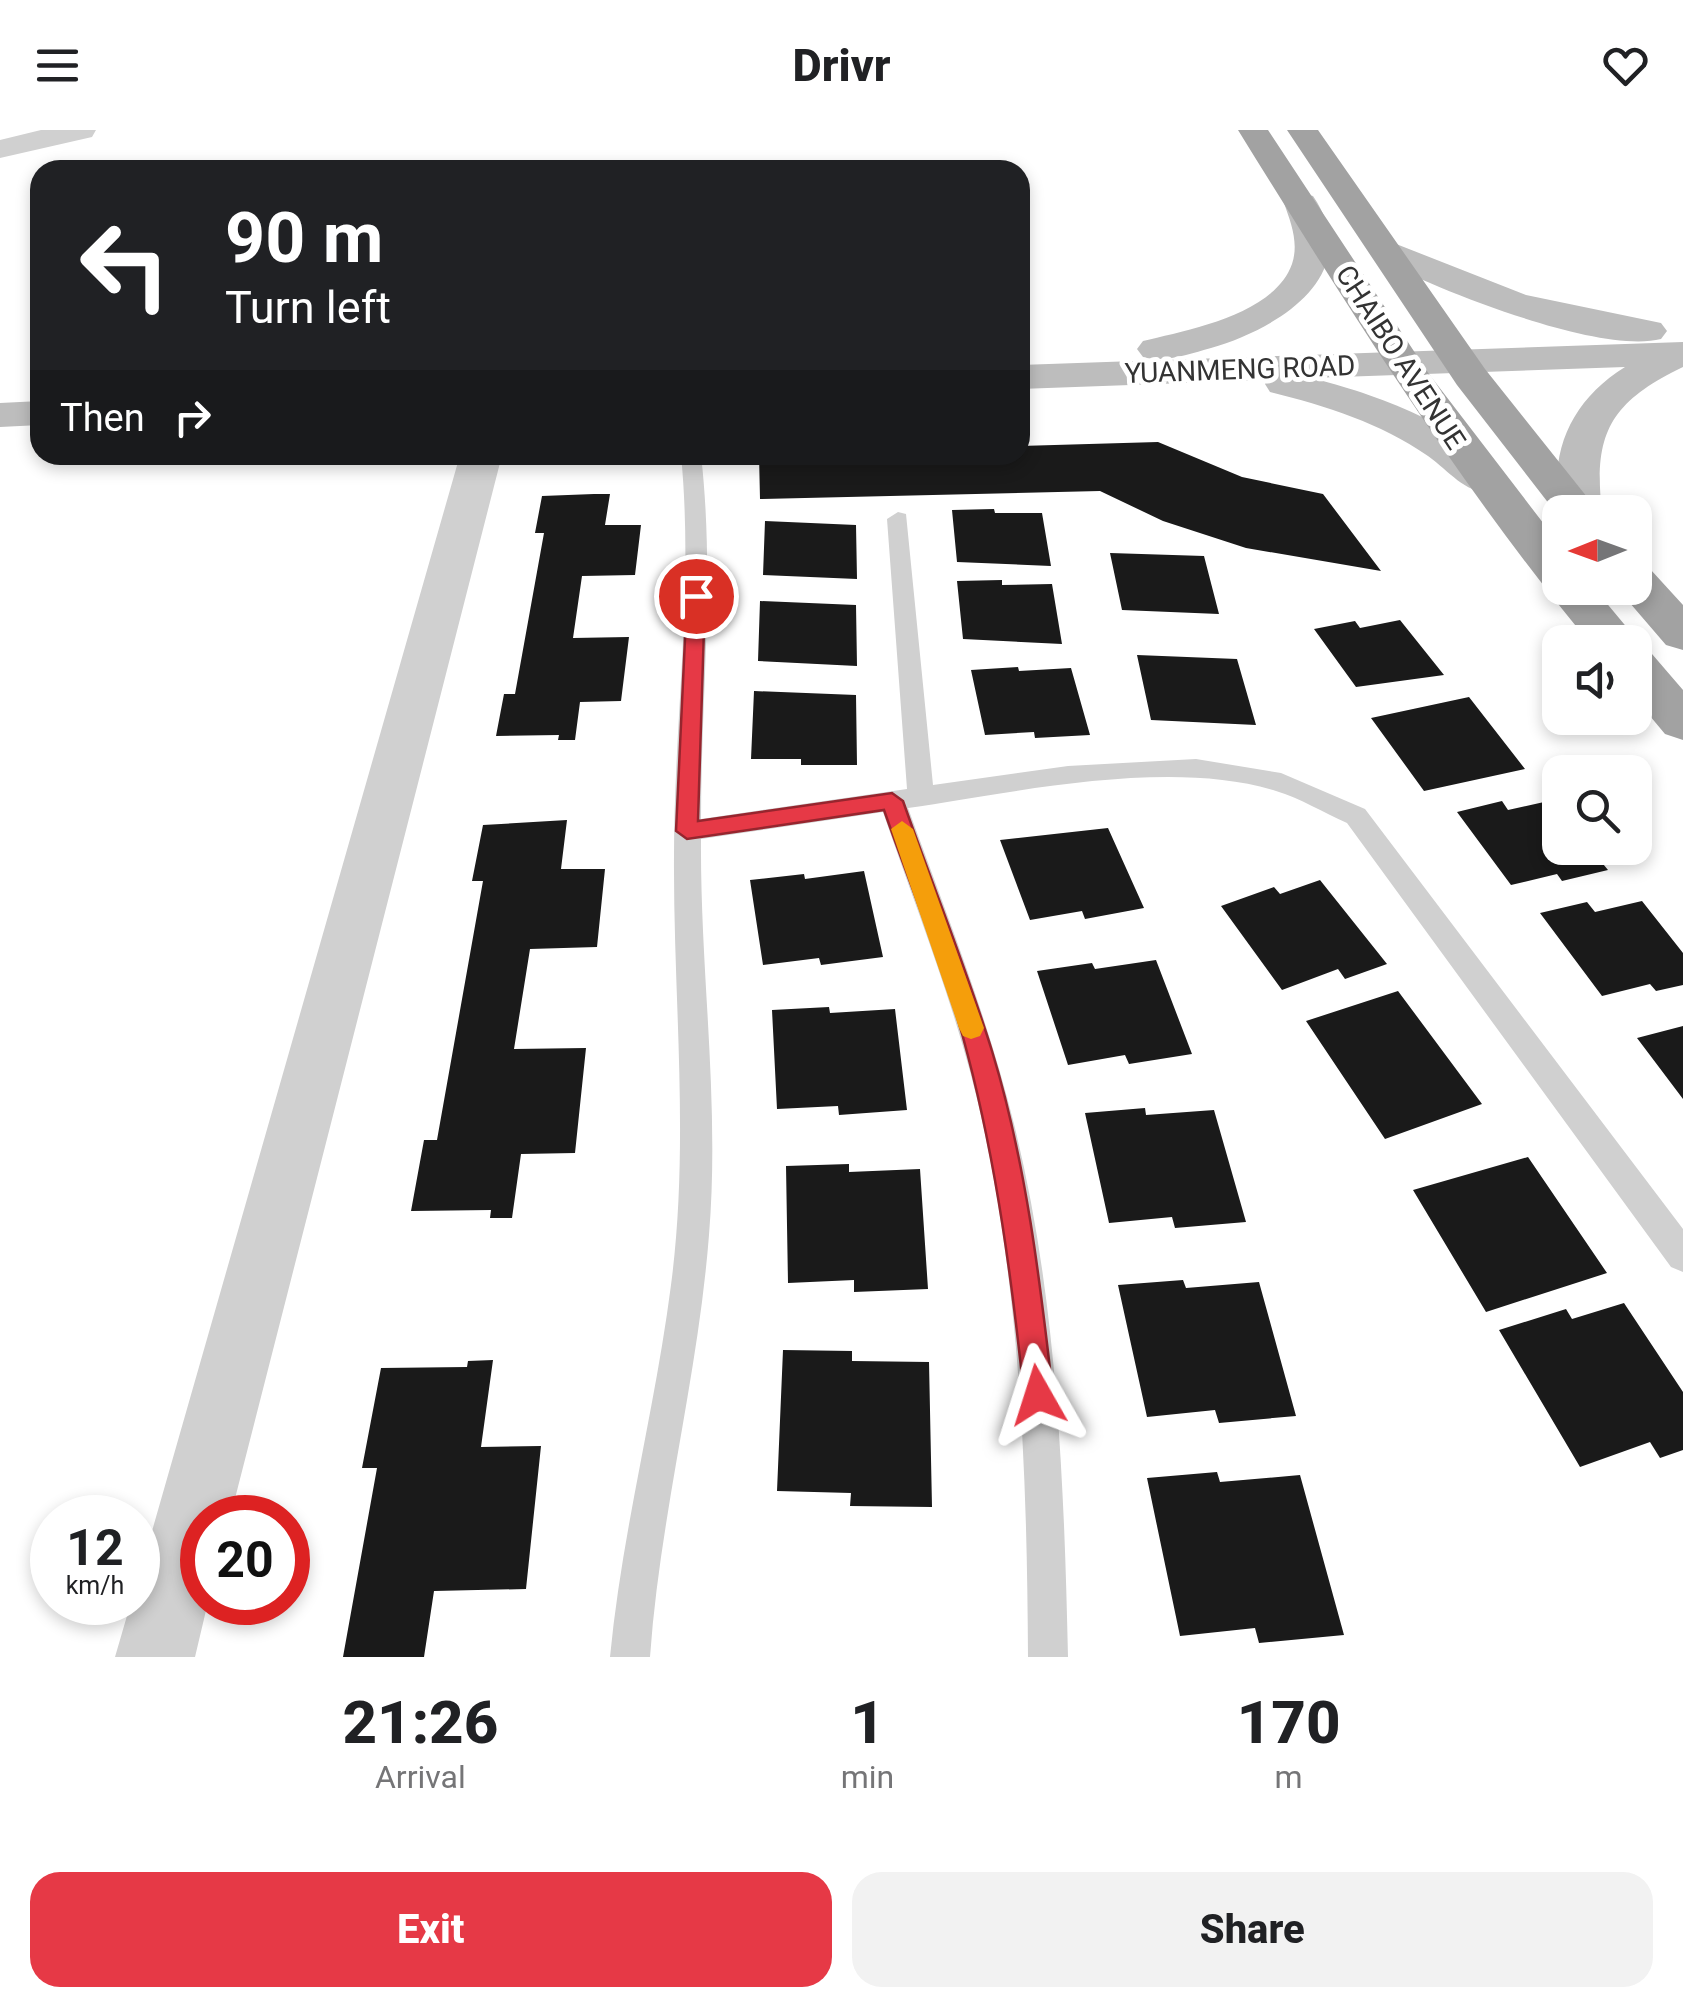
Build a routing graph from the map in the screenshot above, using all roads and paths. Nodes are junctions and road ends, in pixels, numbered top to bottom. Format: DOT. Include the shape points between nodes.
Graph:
graph roads {
  1 [pos="81,130"];
  2 [pos="1253,130"];
  3 [pos="1302,130"];
  4 [pos="0,149"];
  5 [pos="1301,204"];
  6 [pos="1386,250"];
  7 [pos="1677,339"];
  8 [pos="1454,351"];
  9 [pos="1395,353"];
  10 [pos="1030,357"];
  11 [pos="1126,363"];
  12 [pos="1030,376"];
  13 [pos="30,391"];
  14 [pos="0,392"];
  15 [pos="30,414"];
  16 [pos="0,415"];
  17 [pos="477,465"];
  18 [pos="692,465"];
  19 [pos="1486,482"];
  20 [pos="1566,495"];
  21 [pos="1578,495"];
  22 [pos="898,519"];
  23 [pos="1542,553"];
  24 [pos="1652,599"];
  25 [pos="1584,605"];
  26 [pos="1601,625"];
  27 [pos="1683,634"];
  28 [pos="1652,686"];
  29 [pos="1683,722"];
  30 [pos="906,799"];
  31 [pos="687,831"];
  32 [pos="1683,1256"];
  33 [pos="155,1657"];
  34 [pos="630,1657"];
  35 [pos="1048,1657"];
  1 -- 4 [label="street"];
  2 -- 5 [label="highway, CHAIBO AVENUE"];
  3 -- 6 [label="highway, CHAIBO AVENUE"];
  5 -- 9 [label="highway, CHAIBO AVENUE"];
  5 -- 11 [label="main road" via="1314,250 1288,296 1222,333"];
  6 -- 7 [label="main road" via="1514,304"];
  6 -- 8 [label="highway, CHAIBO AVENUE"];
  7 -- 8 [label="main road, YUANMENG ROAD"];
  7 -- 21 [label="main road" via="1593,415 1576,462"];
  8 -- 9 [label="main road, YUANMENG ROAD"];
  8 -- 20 [label="highway, CHAIBO AVENUE"];
  9 -- 11 [label="main road, YUANMENG ROAD"];
  9 -- 19 [label="highway, CHAIBO AVENUE"];
  10 -- 11 [label="main road, YUANMENG ROAD"];
  11 -- 12 [label="main road, YUANMENG ROAD"];
  11 -- 19 [label="main road" via="1324,393 1412,428"];
  13 -- 14 [label="main road"];
  15 -- 16 [label="main road"];
  17 -- 33 [label="street"];
  18 -- 31 [label="lane" via="700,518"];
  19 -- 23 [label="highway, CHAIBO AVENUE"];
  22 -- 30 [label="lane"];
  24 -- 27 [label="highway"];
  25 -- 26 [label="highway"];
  28 -- 29 [label="highway"];
  30 -- 31 [label="lane"];
  30 -- 32 [label="lane" via="1068,775 1196,768 1281,782 1356,816"];
  30 -- 35 [label="lane" via="980,1052 1026,1279 1047,1524"];
  31 -- 34 [label="lane" via="695,1215"];
}
